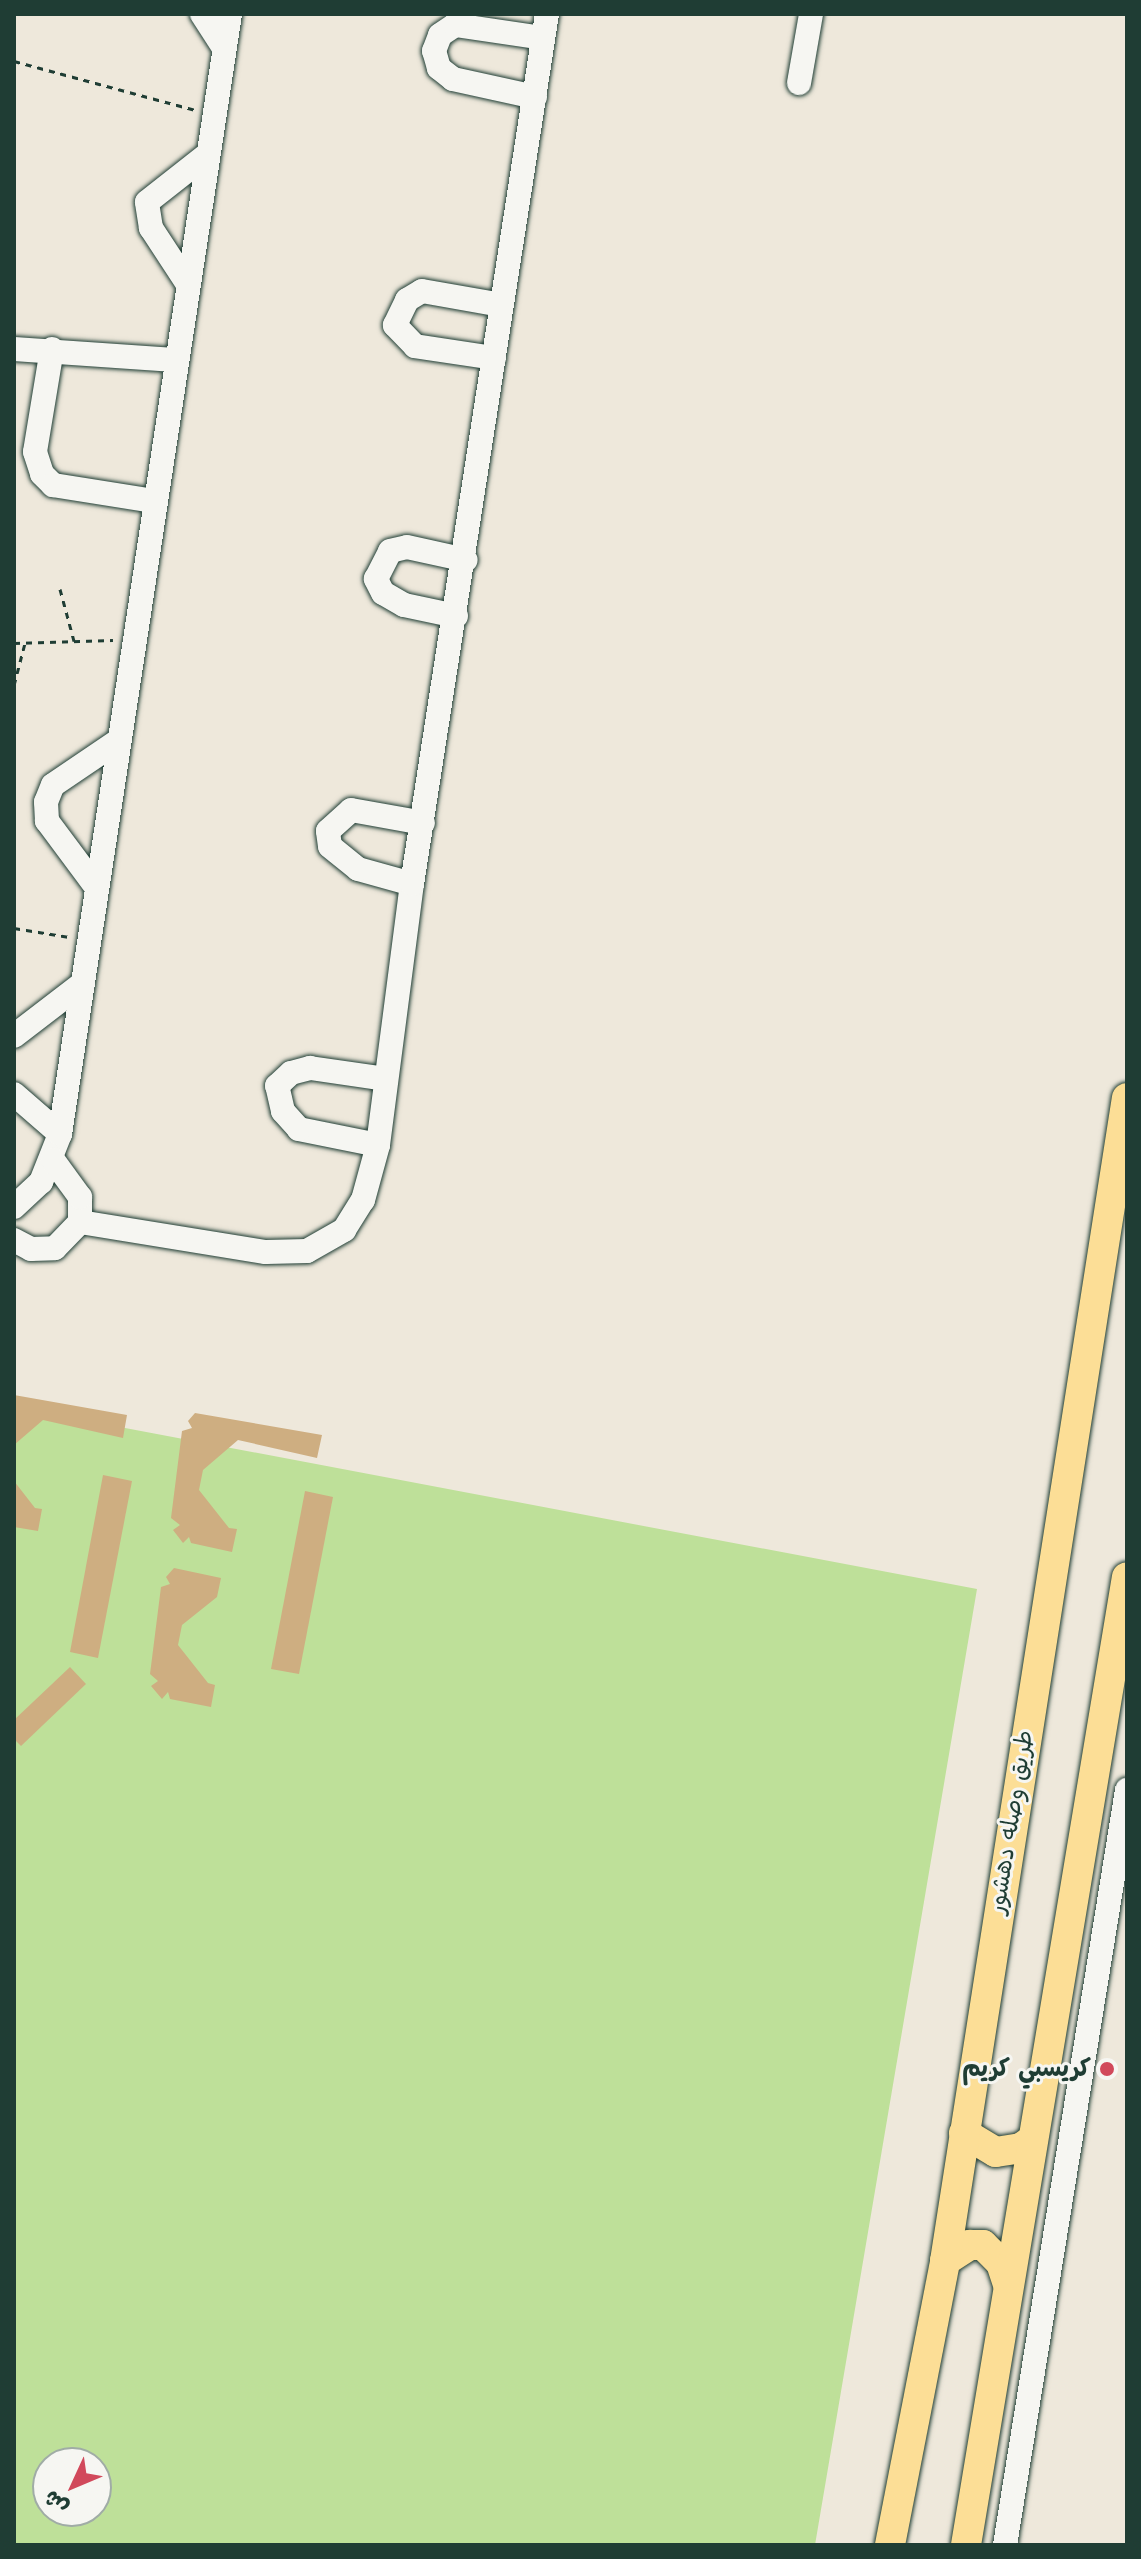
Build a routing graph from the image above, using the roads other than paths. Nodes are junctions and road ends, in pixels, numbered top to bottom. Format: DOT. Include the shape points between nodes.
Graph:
graph roads {
  1 [pos="202,14"];
  2 [pos="230,14"];
  3 [pos="811,14"];
  4 [pos="545,26"];
  5 [pos="224,48"];
  6 [pos="799,83"];
  7 [pos="535,97"];
  8 [pos="208,154"];
  9 [pos="187,283"];
  10 [pos="501,305"];
  11 [pos="14,349"];
  12 [pos="52,349"];
  13 [pos="494,358"];
  14 [pos="175,360"];
  15 [pos="154,501"];
  16 [pos="466,560"];
  17 [pos="456,616"];
  18 [pos="118,741"];
  19 [pos="423,823"];
  20 [pos="412,884"];
  21 [pos="97,888"];
  22 [pos="83,983"];
  23 [pos="14,1036"];
  24 [pos="385,1079"];
  25 [pos="14,1094"];
  26 [pos="1127,1098"];
  27 [pos="60,1134"];
  28 [pos="378,1145"];
  29 [pos="53,1160"];
  30 [pos="14,1207"];
  31 [pos="80,1222"];
  32 [pos="14,1240"];
  33 [pos="1127,1577"];
  34 [pos="1119,1682"];
  35 [pos="1127,1795"];
  36 [pos="964,2133"];
  37 [pos="1032,2140"];
  38 [pos="945,2261"];
  39 [pos="1008,2284"];
  40 [pos="890,2545"];
  41 [pos="966,2545"];
  42 [pos="1005,2545"];
  1 -- 5 [label="street"];
  2 -- 5 [label="street"];
  3 -- 6 [label="street"];
  4 -- 7 [label="street"];
  4 -- 7 [label="street" via="455,25 440,35 434,51 439,68 453,79"];
  5 -- 8 [label="street"];
  7 -- 10 [label="street"];
  8 -- 9 [label="street"];
  8 -- 9 [label="street" via="147,202 151,228"];
  9 -- 14 [label="street"];
  10 -- 13 [label="street"];
  10 -- 13 [label="street" via="422,291 407,300 395,325 415,346"];
  11 -- 12 [label="street"];
  12 -- 14 [label="street"];
  12 -- 15 [label="street" via="35,452 42,474 53,485"];
  13 -- 16 [label="street"];
  14 -- 15 [label="street"];
  15 -- 18 [label="street"];
  16 -- 17 [label="street"];
  16 -- 17 [label="street" via="407,547 390,551 376,579 383,593 404,605"];
  17 -- 19 [label="street"];
  18 -- 21 [label="street"];
  18 -- 21 [label="street" via="53,785 46,802 47,821"];
  19 -- 20 [label="street"];
  19 -- 20 [label="street" via="351,810 328,831 330,846 358,869"];
  20 -- 24 [label="street"];
  21 -- 22 [label="street"];
  22 -- 23 [label="street"];
  22 -- 27 [label="street"];
  24 -- 28 [label="street"];
  24 -- 28 [label="street" via="310,1068 291,1073 277,1086 283,1111 299,1129"];
  25 -- 27 [label="street"];
  26 -- 36 [label="main road, طريق وصله دهشور"];
  27 -- 29 [label="street"];
  28 -- 31 [label="street" via="363,1200 344,1230 307,1251 266,1252"];
  29 -- 30 [label="street" via="41,1182"];
  29 -- 31 [label="street" via="80,1197"];
  31 -- 32 [label="street" via="55,1248 31,1249"];
  33 -- 34 [label="main road"];
  34 -- 37 [label="main road"];
  35 -- 42 [label="street"];
  36 -- 37 [label="main road" via="996,2152 1021,2148"];
  36 -- 38 [label="main road, طريق وصله دهشور"];
  37 -- 39 [label="main road" via="1020,2241"];
  38 -- 39 [label="main road" via="970,2245 983,2245 1001,2263"];
  38 -- 40 [label="main road, طريق وصله دهشور"];
  39 -- 41 [label="main road"];
}
